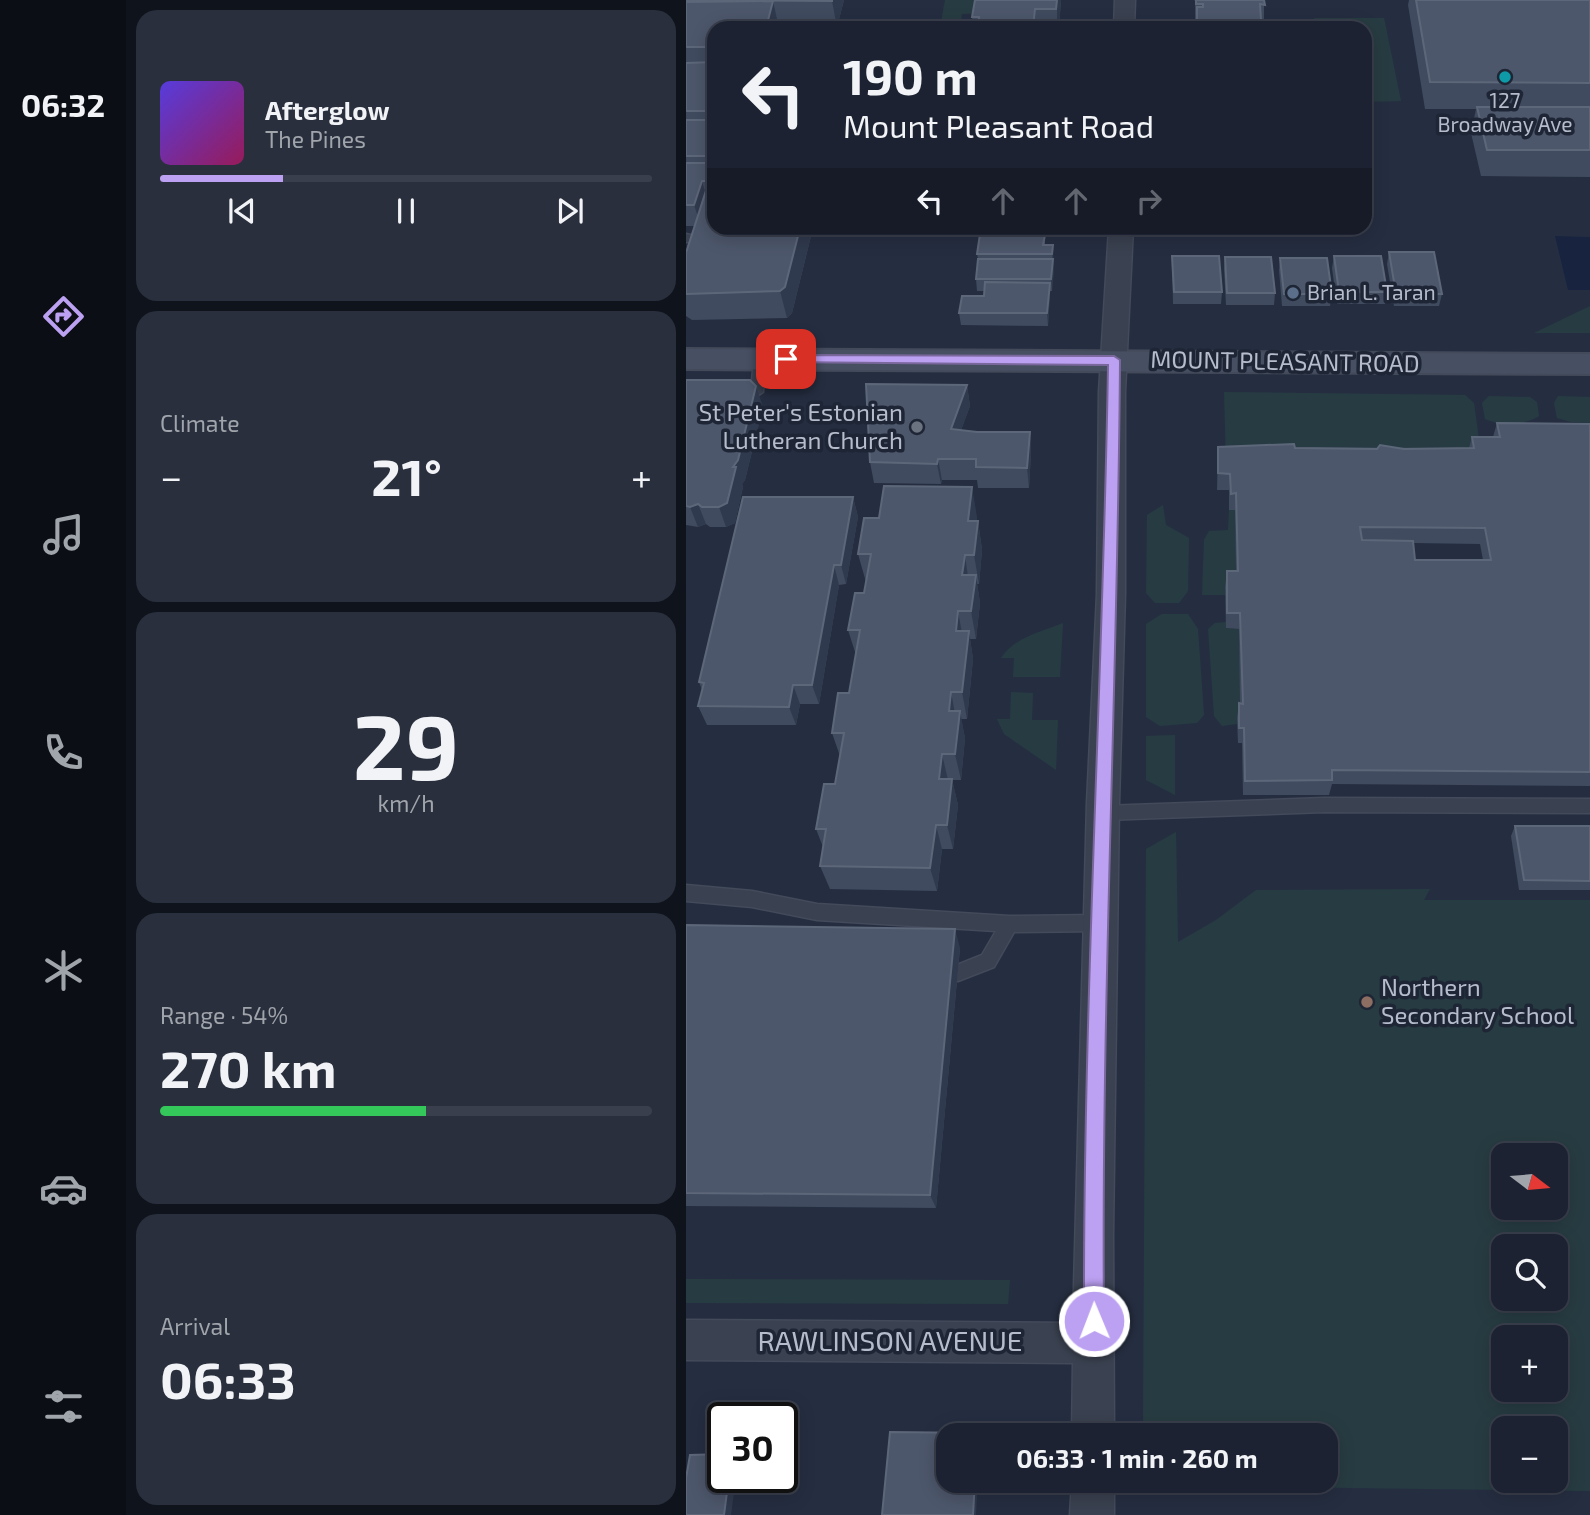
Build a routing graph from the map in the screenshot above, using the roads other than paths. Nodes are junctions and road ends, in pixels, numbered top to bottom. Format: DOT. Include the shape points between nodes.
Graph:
graph roads {
  1 [pos="1125,0"];
  2 [pos="1124,21"];
  3 [pos="1121,235"];
  4 [pos="686,238"];
  5 [pos="686,278"];
  6 [pos="686,359"];
  7 [pos="760,359"];
  8 [pos="1114,360"];
  9 [pos="1590,364"];
  10 [pos="757,392"];
  11 [pos="1590,806"];
  12 [pos="1103,813"];
  13 [pos="686,893"];
  14 [pos="1102,923"];
  15 [pos="1009,924"];
  16 [pos="958,974"];
  17 [pos="686,1340"];
  18 [pos="1094,1343"];
  19 [pos="1093,1423"];
  20 [pos="1093,1493"];
  21 [pos="1093,1515"];
  1 -- 2 [label="street"];
  3 -- 8 [label="street"];
  4 -- 5 [label="lane" via="696,244"];
  6 -- 7 [label="main road, MOUNT PLEASANT ROAD"];
  7 -- 8 [label="main road, MOUNT PLEASANT ROAD"];
  7 -- 10 [label="lane"];
  8 -- 9 [label="main road, MOUNT PLEASANT ROAD"];
  8 -- 12 [label="street"];
  11 -- 12 [label="lane" via="1324,805"];
  12 -- 14 [label="street"];
  13 -- 15 [label="lane" via="752,899 817,912"];
  14 -- 15 [label="lane"];
  14 -- 18 [label="street"];
  15 -- 16 [label="lane" via="988,961"];
  17 -- 18 [label="street, RAWLINSON AVENUE"];
  18 -- 19 [label="street"];
  20 -- 21 [label="street"];
}
